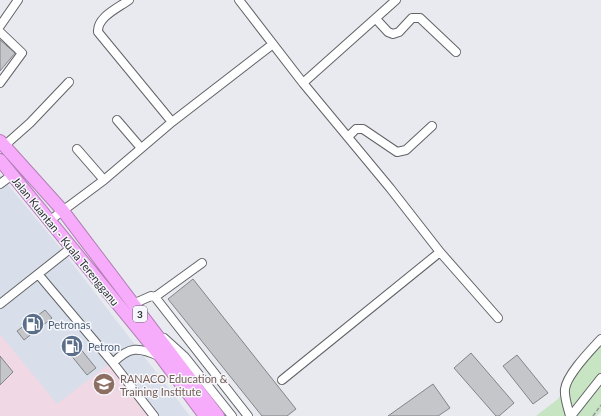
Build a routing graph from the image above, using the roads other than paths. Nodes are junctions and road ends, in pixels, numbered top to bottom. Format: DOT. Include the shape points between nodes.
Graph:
graph roads {
  1 [pos="18,0"];
  2 [pos="130,0"];
  3 [pos="239,0"];
  4 [pos="396,0"];
  5 [pos="376,19"];
  6 [pos="0,26"];
  7 [pos="0,32"];
  8 [pos="273,44"];
  9 [pos="456,52"];
  10 [pos="69,82"];
  11 [pos="0,83"];
  12 [pos="303,83"];
  13 [pos="117,120"];
  14 [pos="172,122"];
  15 [pos="432,126"];
  16 [pos="348,137"];
  17 [pos="2,143"];
  18 [pos="140,148"];
  19 [pos="77,149"];
  20 [pos="0,160"];
  21 [pos="12,174"];
  22 [pos="104,180"];
  23 [pos="0,184"];
  24 [pos="63,211"];
  25 [pos="49,221"];
  26 [pos="71,248"];
  27 [pos="440,252"];
  28 [pos="202,263"];
  29 [pos="38,274"];
  30 [pos="155,297"];
  31 [pos="0,304"];
  32 [pos="133,304"];
  33 [pos="498,318"];
  34 [pos="145,321"];
  35 [pos="601,339"];
  36 [pos="162,357"];
  37 [pos="113,363"];
  38 [pos="601,378"];
  39 [pos="282,380"];
  40 [pos="154,416"];
  41 [pos="205,416"];
  42 [pos="218,416"];
  43 [pos="232,416"];
  44 [pos="248,416"];
  45 [pos="571,416"];
  1 -- 6 [label="street"];
  2 -- 14 [label="street" via="102,19 97,26 98,32"];
  3 -- 8 [label="street"];
  4 -- 5 [label="street"];
  5 -- 9 [label="street" via="393,34 399,32 412,18 420,18"];
  5 -- 12 [label="street"];
  7 -- 11 [label="street" via="22,53"];
  8 -- 12 [label="street"];
  8 -- 14 [label="street"];
  10 -- 17 [label="street" via="30,123"];
  12 -- 16 [label="street"];
  13 -- 18 [label="street"];
  14 -- 18 [label="street"];
  15 -- 16 [label="street" via="406,150 397,152 363,129 356,129"];
  16 -- 27 [label="street"];
  17 -- 24 [label="highway, Jalan Kuantan - Kuala Terengganu / 3"];
  18 -- 22 [label="street"];
  19 -- 22 [label="street"];
  20 -- 21 [label="highway, Jalan Kuantan - Kuala Terengganu / 3"];
  21 -- 23 [label="street"];
  21 -- 25 [label="highway, Jalan Kuantan - Kuala Terengganu / 3"];
  22 -- 24 [label="street"];
  24 -- 25 [label="street"];
  24 -- 32 [label="highway, Jalan Kuantan - Kuala Terengganu / 3"];
  25 -- 26 [label="highway, Jalan Kuantan - Kuala Terengganu / 3"];
  26 -- 29 [label="street"];
  26 -- 36 [label="highway, Jalan Kuantan - Kuala Terengganu / 3"];
  27 -- 33 [label="street"];
  27 -- 39 [label="street"];
  28 -- 30 [label="street"];
  29 -- 31 [label="street"];
  29 -- 37 [label="street"];
  30 -- 32 [label="street" via="151,296"];
  30 -- 44 [label="street"];
  32 -- 34 [label="highway, Jalan Kuantan - Kuala Terengganu / 3"];
  34 -- 42 [label="highway, Jalan Kuantan - Kuala Terengganu / 3"];
  34 -- 43 [label="street" via="185,357"];
  35 -- 45 [label="street" via="566,384 565,397"];
  36 -- 37 [label="street" via="145,350 126,351"];
  36 -- 41 [label="highway, Jalan Kuantan - Kuala Terengganu / 3"];
  37 -- 40 [label="street"];
  38 -- 45 [label="street"];
}
